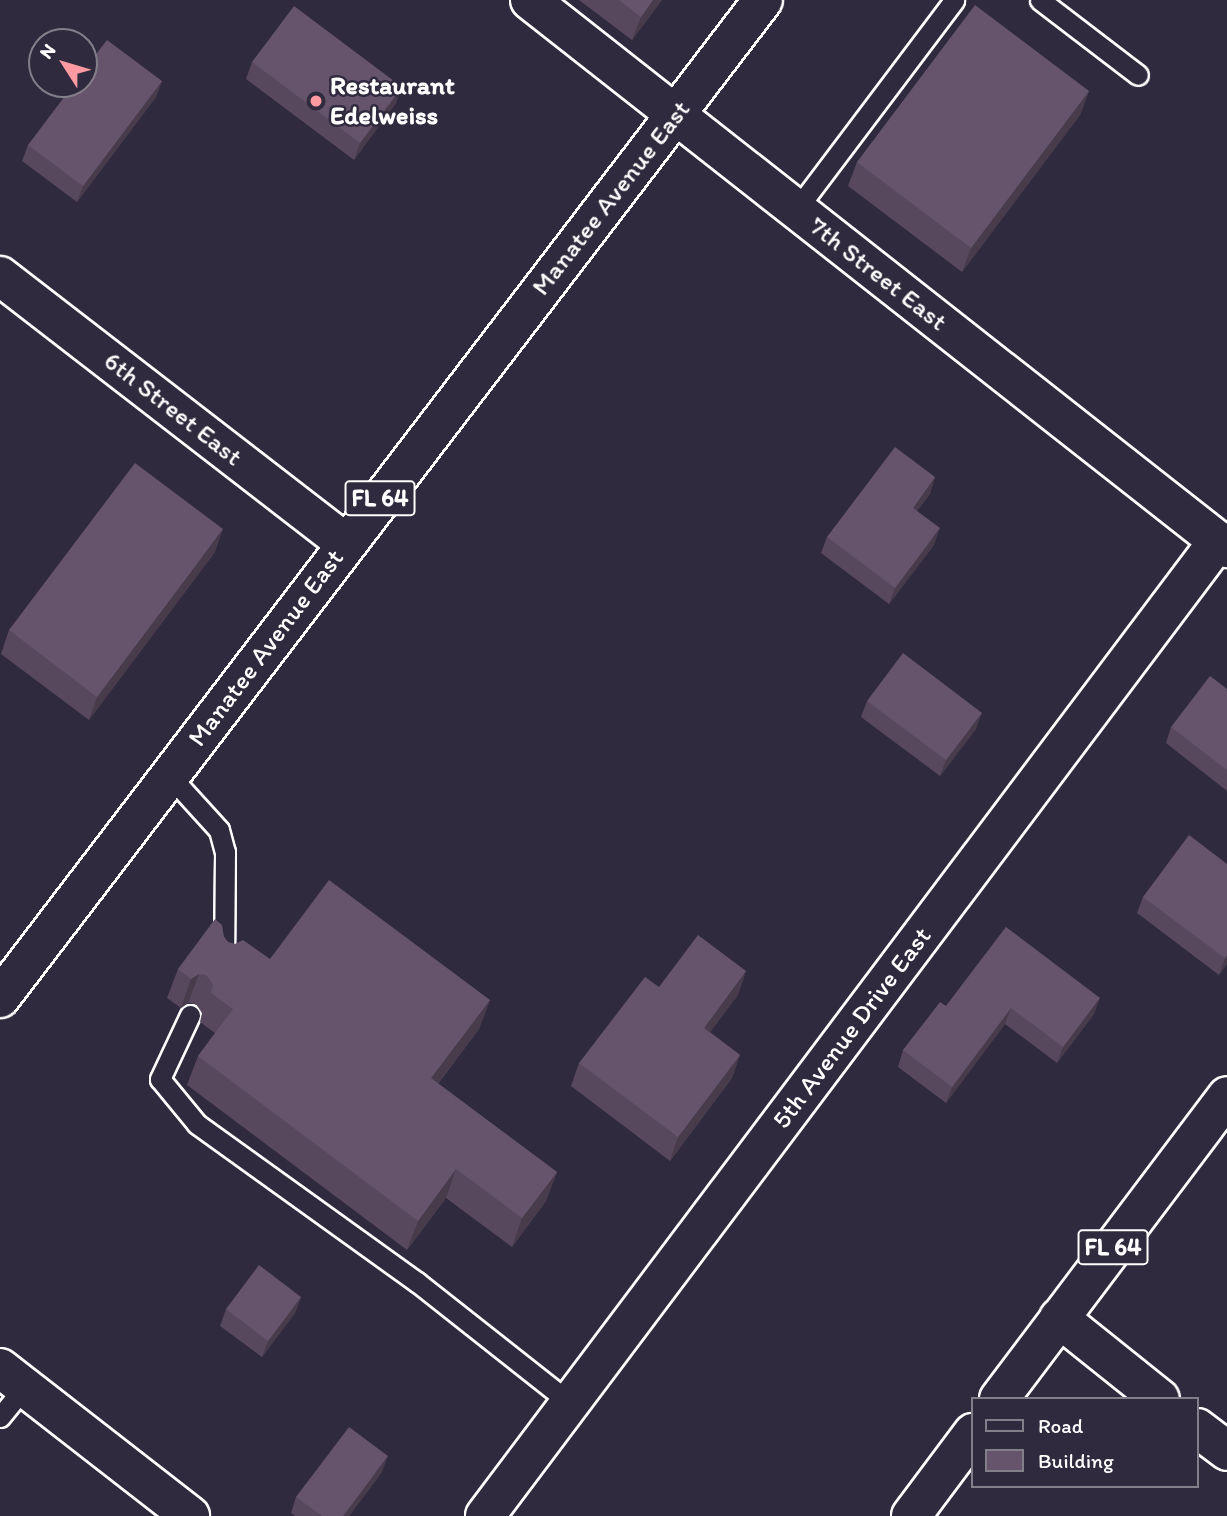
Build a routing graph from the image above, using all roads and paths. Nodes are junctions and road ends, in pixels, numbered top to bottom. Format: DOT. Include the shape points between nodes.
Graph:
graph roads {
  1 [pos="530,0"];
  2 [pos="763,0"];
  3 [pos="954,0"];
  4 [pos="1040,0"];
  5 [pos="1138,75"];
  6 [pos="675,115"];
  7 [pos="796,210"];
  8 [pos="0,276"];
  9 [pos="346,542"];
  10 [pos="1222,544"];
  11 [pos="169,775"];
  12 [pos="224,961"];
  13 [pos="0,998"];
  14 [pos="190,1015"];
  15 [pos="1227,1096"];
  16 [pos="1059,1318"];
  17 [pos="12,1377"];
  18 [pos="1000,1397"];
  19 [pos="1158,1397"];
  20 [pos="570,1403"];
  21 [pos="0,1417"];
  22 [pos="1199,1430"];
  23 [pos="972,1434"];
  24 [pos="1227,1451"];
  25 [pos="190,1516"];
  26 [pos="485,1516"];
  27 [pos="911,1516"];
  1 -- 6 [label="street, 7th Street East"];
  2 -- 6 [label="street, Manatee Avenue East / FL 64"];
  3 -- 7 [label="lane"];
  4 -- 5 [label="lane"];
  6 -- 7 [label="street, 7th Street East"];
  6 -- 9 [label="street, Manatee Avenue East / FL 64"];
  7 -- 10 [label="street, 7th Street East"];
  8 -- 9 [label="street, 6th Street East"];
  9 -- 11 [label="street, Manatee Avenue East / FL 64"];
  10 -- 20 [label="street, 5th Avenue Drive East"];
  11 -- 12 [label="lane" via="219,830 225,852"];
  11 -- 13 [label="street, Manatee Avenue East / FL 64"];
  14 -- 20 [label="lane" via="160,1079 197,1124 417,1282"];
  15 -- 16 [label="street, FL 64"];
  16 -- 18 [label="street, FL 64"];
  16 -- 19 [label="street"];
  17 -- 21 [label="lane"];
  17 -- 25 [label="street"];
  20 -- 26 [label="street, 5th Avenue Drive East"];
  22 -- 24 [label="street"];
  23 -- 27 [label="street"];
}
